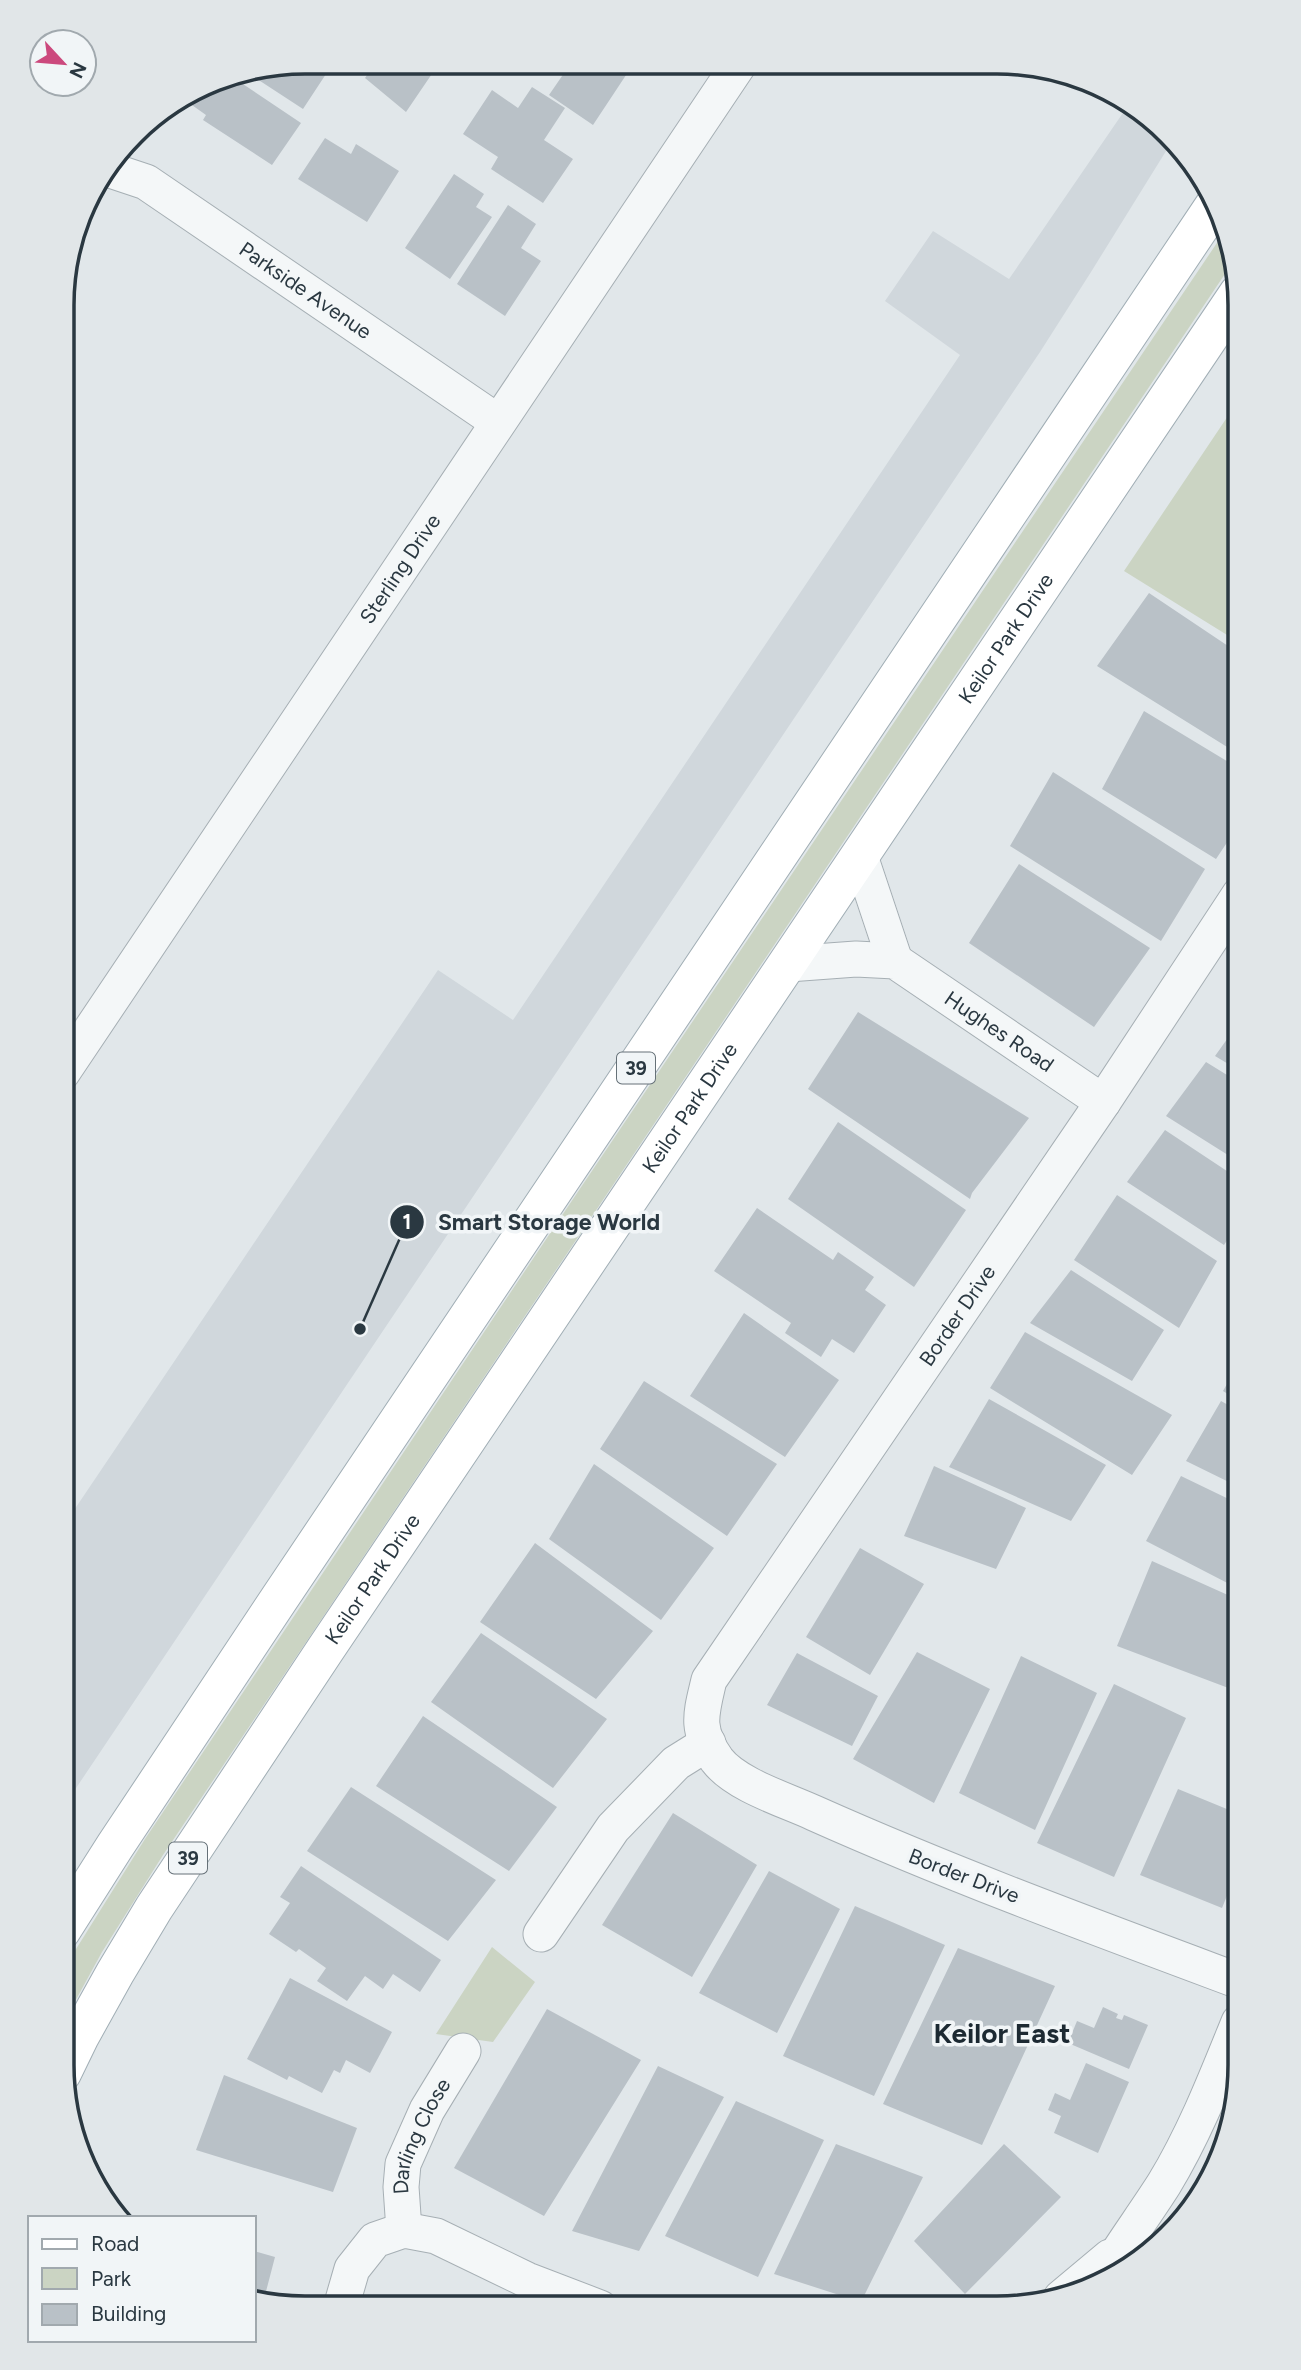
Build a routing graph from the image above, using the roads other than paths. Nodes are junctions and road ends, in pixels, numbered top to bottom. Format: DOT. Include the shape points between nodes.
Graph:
graph roads {
  1 [pos="732,74"];
  2 [pos="115,172"];
  3 [pos="1209,214"];
  4 [pos="1228,309"];
  5 [pos="498,422"];
  6 [pos="860,856"];
  7 [pos="1228,913"];
  8 [pos="895,961"];
  9 [pos="788,964"];
  10 [pos="74,1055"];
  11 [pos="1103,1102"];
  12 [pos="708,1743"];
  13 [pos="74,1911"];
  14 [pos="541,1934"];
  15 [pos="1227,1976"];
  16 [pos="74,2049"];
  17 [pos="463,2051"];
  18 [pos="1227,2051"];
  19 [pos="404,2230"];
  20 [pos="1118,2250"];
  21 [pos="1108,2268"];
  22 [pos="1083,2280"];
  23 [pos="344,2296"];
  24 [pos="569,2296"];
  1 -- 5 [label="street, Sterling Drive"];
  2 -- 5 [label="street, Parkside Avenue" via="146,182"];
  3 -- 13 [label="main road, 39"];
  4 -- 6 [label="main road, Keilor Park Drive / 39"];
  5 -- 10 [label="street, Sterling Drive"];
  6 -- 8 [label="street"];
  6 -- 9 [label="main road, Keilor Park Drive / 39"];
  7 -- 11 [label="street, Border Drive"];
  8 -- 9 [label="street"];
  8 -- 11 [label="street, Hughes Road"];
  9 -- 16 [label="main road, Keilor Park Drive / 39" via="155,1908"];
  11 -- 12 [label="street, Border Drive" via="709,1680 699,1720"];
  12 -- 14 [label="street" via="676,1763 613,1828"];
  12 -- 15 [label="street, Border Drive" via="732,1775 896,1850"];
  17 -- 19 [label="street, Darling Close" via="427,2110 403,2164"];
  18 -- 20 [label="street" via="1165,2182"];
  19 -- 23 [label="street, Darling Close" via="375,2240 352,2269"];
  19 -- 24 [label="street, Darling Close" via="436,2236"];
  20 -- 21 [label="street"];
  20 -- 22 [label="street"];
}
